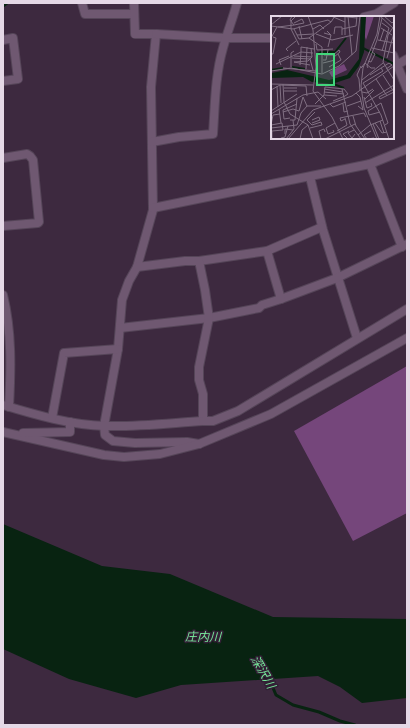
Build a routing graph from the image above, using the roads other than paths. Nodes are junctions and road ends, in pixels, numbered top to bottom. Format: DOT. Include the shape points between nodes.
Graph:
graph roads {
  1 [pos="82,3"];
  2 [pos="134,3"];
  3 [pos="237,3"];
  4 [pos="394,3"];
  5 [pos="134,14"];
  6 [pos="377,15"];
  7 [pos="156,34"];
  8 [pos="226,38"];
  9 [pos="271,38"];
  10 [pos="3,40"];
  11 [pos="394,58"];
  12 [pos="407,59"];
  13 [pos="397,65"];
  14 [pos="3,81"];
  15 [pos="407,89"];
  16 [pos="152,142"];
  17 [pos="407,150"];
  18 [pos="3,158"];
  19 [pos="370,164"];
  20 [pos="310,177"];
  21 [pos="153,208"];
  22 [pos="3,226"];
  23 [pos="322,227"];
  24 [pos="405,246"];
  25 [pos="267,252"];
  26 [pos="199,261"];
  27 [pos="137,267"];
  28 [pos="337,278"];
  29 [pos="3,295"];
  30 [pos="282,299"];
  31 [pos="407,309"];
  32 [pos="209,318"];
  33 [pos="120,328"];
  34 [pos="357,338"];
  35 [pos="407,338"];
  36 [pos="118,349"];
  37 [pos="6,406"];
  38 [pos="52,418"];
  39 [pos="203,421"];
  40 [pos="70,422"];
  41 [pos="104,426"];
  42 [pos="7,432"];
  43 [pos="199,444"];
  1 -- 5 [label="street" via="85,14"];
  2 -- 5 [label="street"];
  3 -- 8 [label="street"];
  4 -- 6 [label="street"];
  5 -- 7 [label="street" via="135,34"];
  7 -- 8 [label="street"];
  7 -- 16 [label="street" via="151,87"];
  8 -- 9 [label="street"];
  8 -- 16 [label="street" via="216,81 213,134"];
  10 -- 14 [label="street" via="13,38 18,79"];
  11 -- 13 [label="street"];
  12 -- 13 [label="street"];
  13 -- 15 [label="street"];
  16 -- 21 [label="street"];
  17 -- 19 [label="street"];
  18 -- 22 [label="street" via="27,154 33,160 39,222"];
  19 -- 20 [label="street"];
  19 -- 24 [label="street"];
  20 -- 21 [label="street"];
  20 -- 23 [label="street"];
  21 -- 27 [label="street"];
  23 -- 25 [label="street"];
  23 -- 28 [label="street"];
  24 -- 28 [label="street"];
  25 -- 26 [label="street"];
  25 -- 30 [label="street"];
  26 -- 27 [label="street"];
  26 -- 32 [label="street"];
  27 -- 33 [label="street" via="122,300"];
  28 -- 30 [label="street"];
  28 -- 34 [label="street"];
  29 -- 37 [label="street" via="8,314 11,367"];
  30 -- 32 [label="street" via="262,304 259,308"];
  31 -- 34 [label="street"];
  32 -- 33 [label="street"];
  32 -- 39 [label="street" via="199,374"];
  33 -- 36 [label="street"];
  34 -- 39 [label="street" via="238,411 213,421"];
  35 -- 43 [label="street" via="271,414"];
  36 -- 38 [label="street" via="64,353"];
  36 -- 41 [label="street"];
  37 -- 38 [label="street"];
  38 -- 40 [label="street"];
  39 -- 41 [label="street"];
  40 -- 41 [label="street"];
  40 -- 42 [label="street" via="70,432"];
  41 -- 43 [label="street" via="104,435 113,441"];
  42 -- 43 [label="street" via="104,456 160,454"];
}
